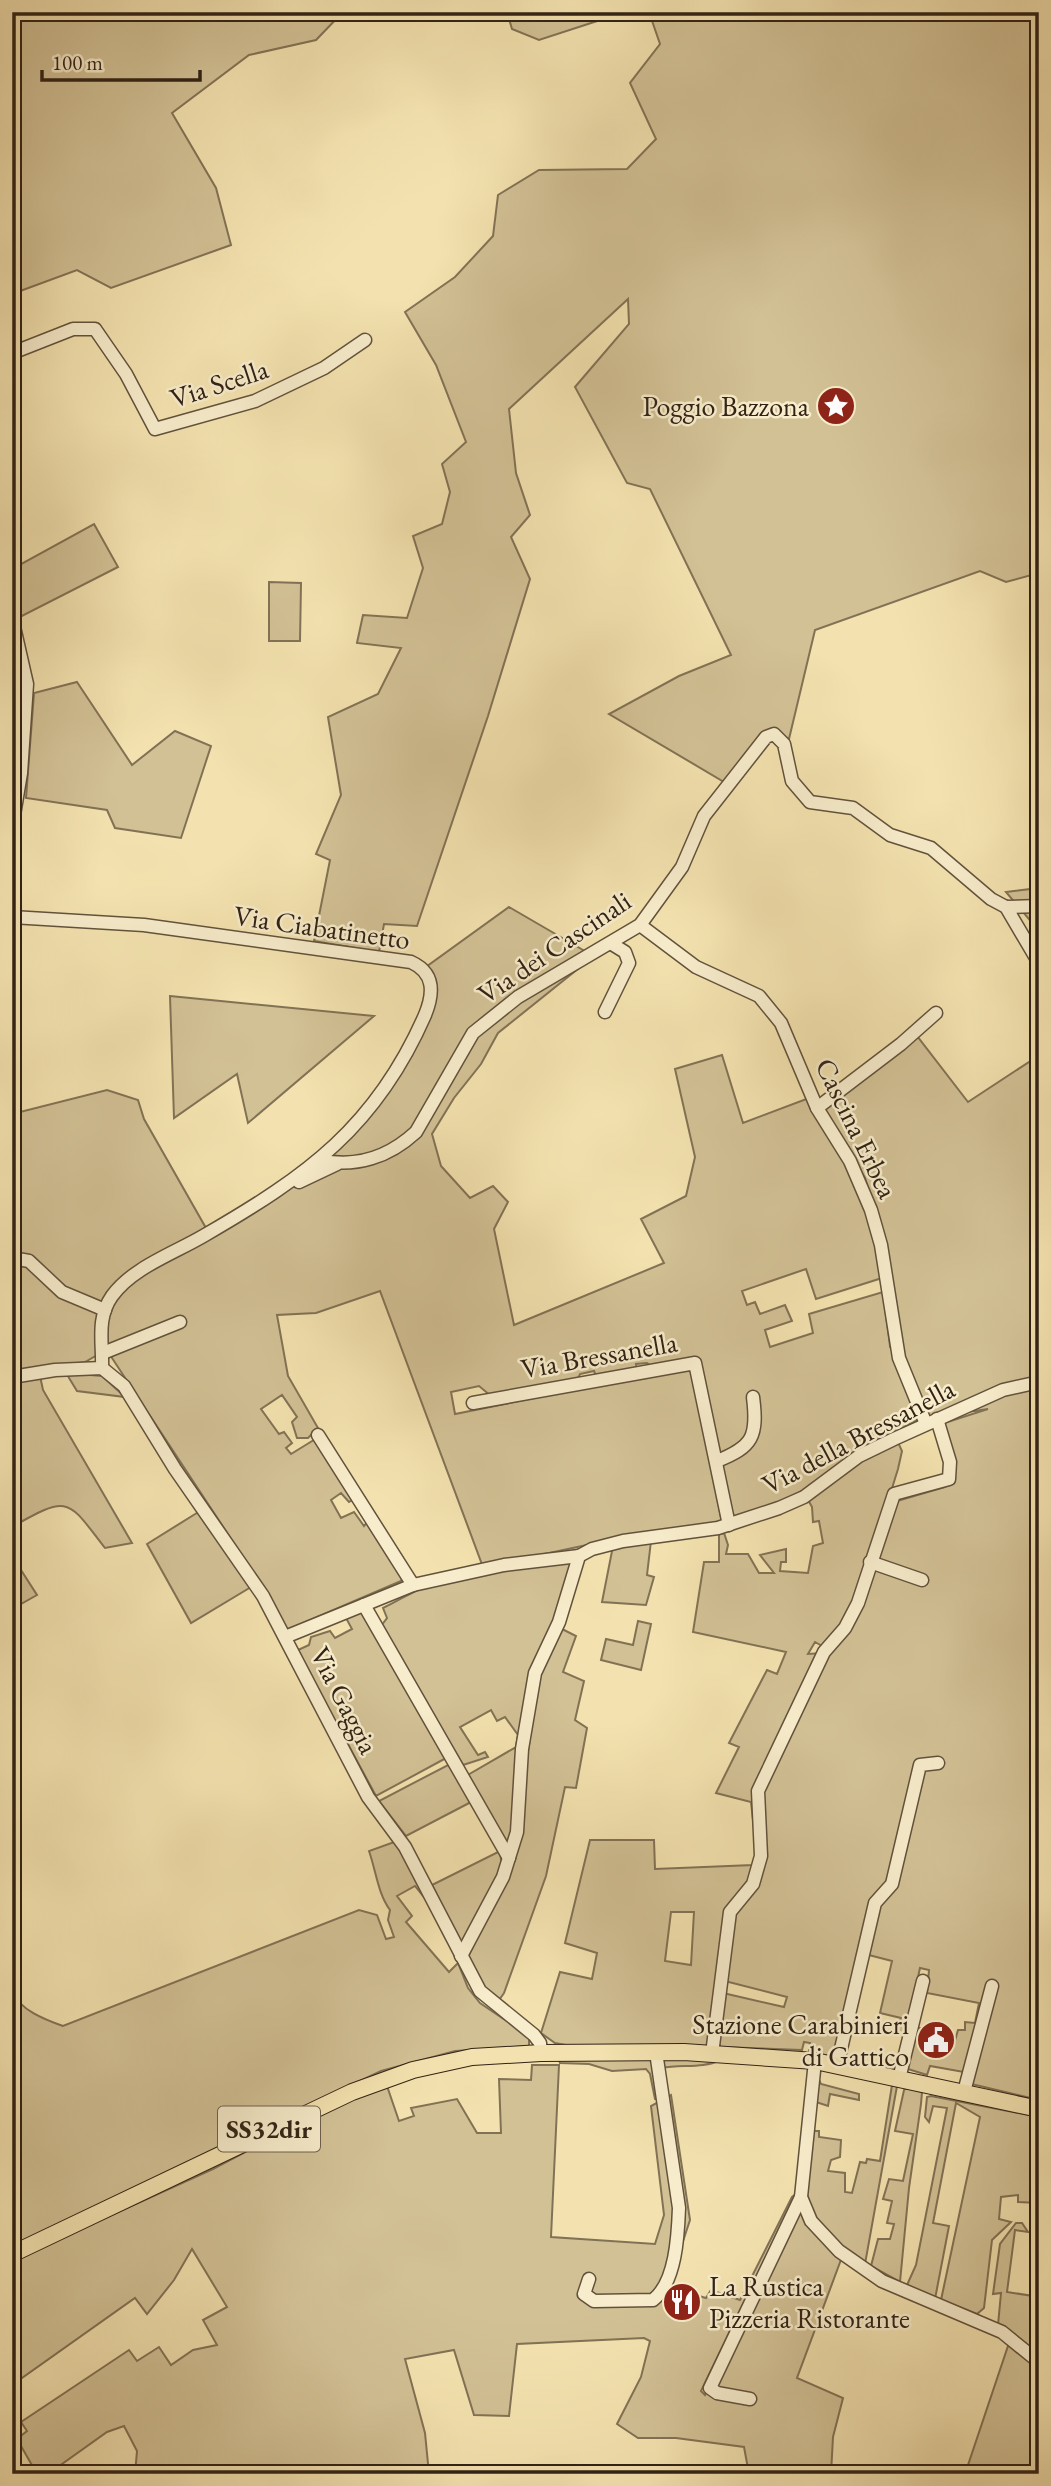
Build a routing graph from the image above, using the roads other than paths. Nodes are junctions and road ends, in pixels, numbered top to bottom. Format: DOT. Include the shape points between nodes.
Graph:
graph roads {
  1 [pos="365,340"];
  2 [pos="12,354"];
  3 [pos="12,618"];
  4 [pos="12,827"];
  5 [pos="1039,906"];
  6 [pos="1006,907"];
  7 [pos="12,917"];
  8 [pos="640,925"];
  9 [pos="611,944"];
  10 [pos="1039,963"];
  11 [pos="604,1012"];
  12 [pos="936,1013"];
  13 [pos="817,1108"];
  14 [pos="320,1160"];
  15 [pos="337,1164"];
  16 [pos="263,1199"];
  17 [pos="12,1258"];
  18 [pos="105,1310"];
  19 [pos="180,1322"];
  20 [pos="103,1353"];
  21 [pos="102,1368"];
  22 [pos="12,1377"];
  23 [pos="1039,1382"];
  24 [pos="753,1397"];
  25 [pos="473,1403"];
  26 [pos="932,1422"];
  27 [pos="318,1435"];
  28 [pos="717,1461"];
  29 [pos="729,1525"];
  30 [pos="579,1556"];
  31 [pos="870,1562"];
  32 [pos="922,1580"];
  33 [pos="414,1586"];
  34 [pos="364,1605"];
  35 [pos="285,1637"];
  36 [pos="943,1764"];
  37 [pos="509,1858"];
  38 [pos="461,1956"];
  39 [pos="923,1981"];
  40 [pos="992,1986"];
  41 [pos="656,2052"];
  42 [pos="541,2053"];
  43 [pos="712,2054"];
  44 [pos="815,2061"];
  45 [pos="837,2066"];
  46 [pos="899,2079"];
  47 [pos="964,2092"];
  48 [pos="1039,2109"];
  49 [pos="801,2197"];
  50 [pos="12,2254"];
  51 [pos="589,2279"];
  52 [pos="1039,2362"];
  53 [pos="750,2399"];
  1 -- 2 [label="street, Via Scella" via="324,368 255,401 155,429 95,329 73,329"];
  3 -- 4 [label="street" via="25,667 27,701"];
  5 -- 6 [label="street"];
  6 -- 8 [label="street, Via dei Cascinali" via="931,848 890,835 853,808 810,802 792,781 784,744 774,734 766,737 704,816 682,867"];
  6 -- 10 [label="street"];
  7 -- 14 [label="street, Via Ciabatinetto" via="144,925 420,967 432,990 420,1027 370,1109"];
  8 -- 9 [label="street, Via dei Cascinali"];
  8 -- 13 [label="street, Cascina Erbea" via="696,967 750,990 769,1005 788,1036"];
  9 -- 11 [label="street" via="625,952 629,963"];
  9 -- 15 [label="street, Via dei Cascinali" via="518,997 473,1033 416,1132 402,1144 371,1160"];
  12 -- 13 [label="street"];
  13 -- 26 [label="street, Cascina Erbea" via="850,1161 871,1210 899,1358"];
  14 -- 15 [label="street, Via dei Cascinali"];
  14 -- 16 [label="street, Via Ciabatinetto"];
  15 -- 16 [label="street, Via dei Cascinali"];
  16 -- 18 [label="street, Via Ciabatinetto" via="144,1269 113,1295"];
  17 -- 18 [label="street" via="29,1261 62,1292"];
  18 -- 20 [label="street" via="99,1331"];
  19 -- 20 [label="street"];
  20 -- 21 [label="street"];
  21 -- 22 [label="street"];
  21 -- 35 [label="street, Via Gaggia" via="124,1386 263,1596"];
  23 -- 26 [label="street, Via della Bressanella" via="1003,1390"];
  24 -- 28 [label="street" via="756,1421 750,1440 741,1451"];
  25 -- 28 [label="street, Via Bressanella" via="691,1362 697,1366"];
  26 -- 29 [label="street, Via della Bressanella" via="859,1456 804,1497"];
  26 -- 31 [label="street, Cascina Erbea" via="950,1462 949,1479 894,1494"];
  27 -- 33 [label="street"];
  28 -- 29 [label="street, Via Bressanella"];
  29 -- 30 [label="street, Via della Bressanella" via="622,1541"];
  30 -- 33 [label="street, Via della Bressanella" via="504,1565"];
  30 -- 37 [label="street" via="559,1622 535,1673 522,1749 517,1832"];
  31 -- 32 [label="street"];
  31 -- 43 [label="street" via="858,1603 845,1628 824,1652 758,1791 761,1856 753,1884 730,1912"];
  33 -- 34 [label="street, Via della Bressanella"];
  34 -- 35 [label="street, Via della Bressanella"];
  34 -- 37 [label="street"];
  35 -- 38 [label="street, Via Gaggia" via="368,1797 409,1853"];
  36 -- 45 [label="street" via="920,1765 892,1884 875,1903"];
  37 -- 38 [label="street"];
  38 -- 42 [label="street, Via Gaggia" via="480,1991 534,2035"];
  39 -- 46 [label="street"];
  40 -- 47 [label="street"];
  41 -- 42 [label="main road, SS32dir"];
  41 -- 43 [label="main road, SS32dir"];
  41 -- 51 [label="street" via="679,2208 670,2267 663,2289 653,2300 593,2301 584,2294"];
  42 -- 50 [label="main road, SS32dir" via="472,2057 379,2081"];
  43 -- 44 [label="main road, SS32dir"];
  44 -- 45 [label="main road, SS32dir"];
  44 -- 49 [label="street"];
  45 -- 46 [label="main road, SS32dir"];
  46 -- 47 [label="main road, SS32dir"];
  47 -- 48 [label="main road, SS32dir"];
  49 -- 52 [label="street" via="811,2221 839,2251 882,2281 1002,2332"];
  49 -- 53 [label="street" via="710,2388"];
}
